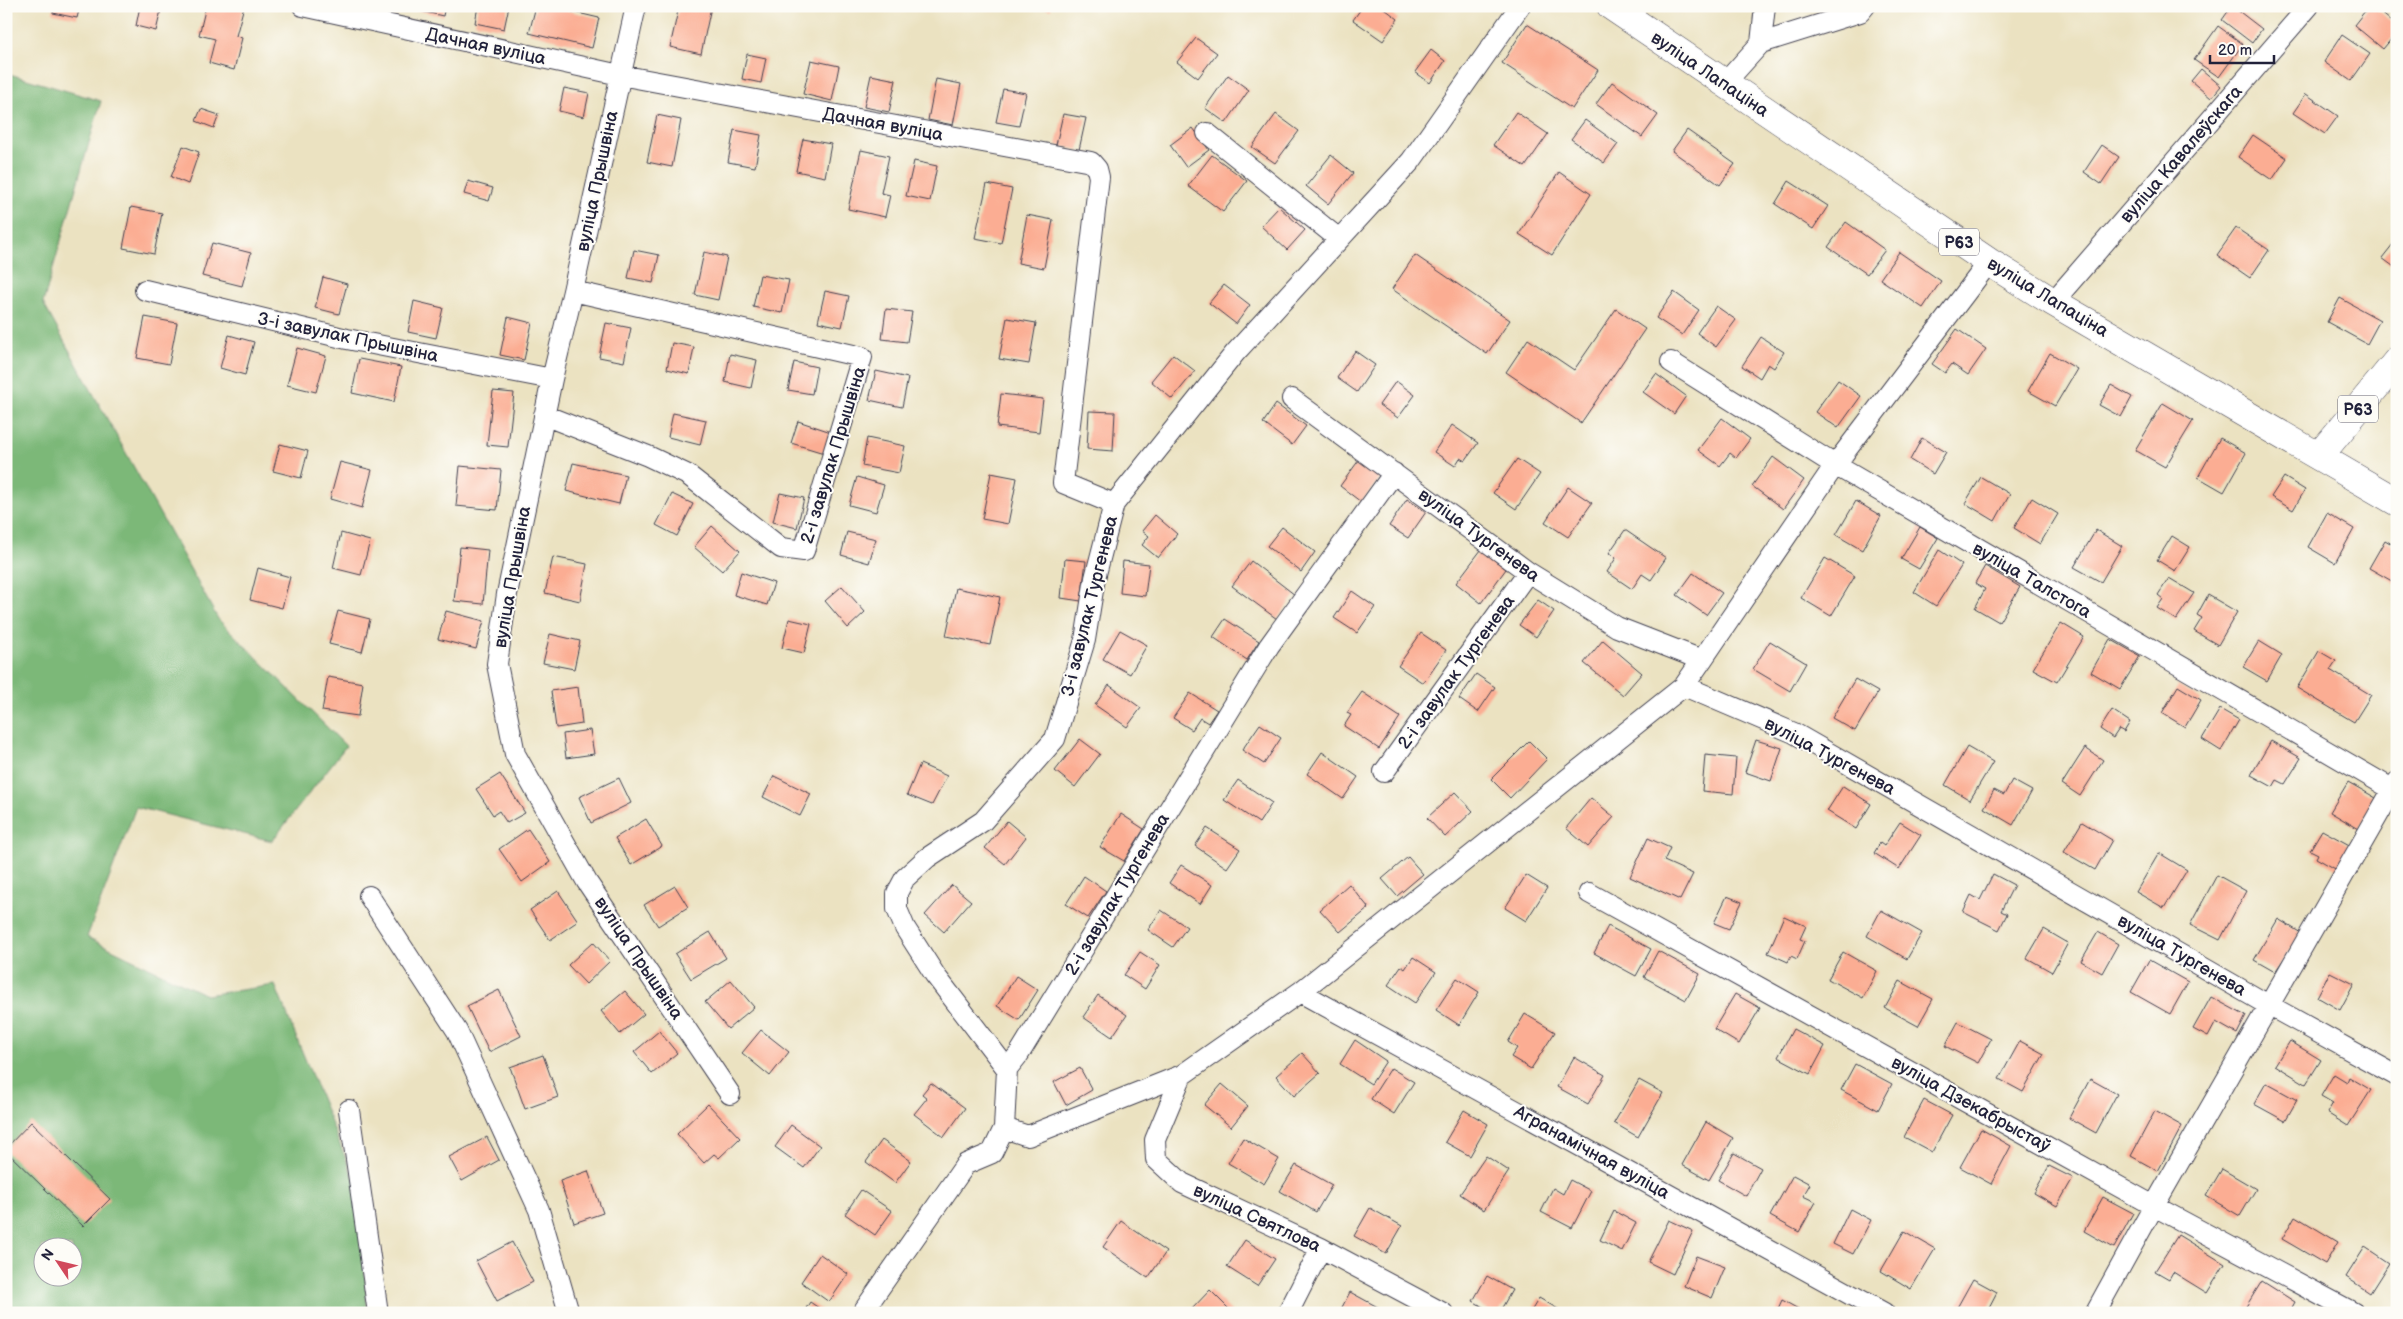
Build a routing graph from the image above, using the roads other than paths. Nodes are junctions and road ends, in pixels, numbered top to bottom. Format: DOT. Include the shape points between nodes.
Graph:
graph roads {
  1 [pos="303,6"];
  2 [pos="636,6"];
  3 [pos="1520,6"];
  4 [pos="1611,6"];
  5 [pos="1766,6"];
  6 [pos="1865,6"];
  7 [pos="2309,6"];
  8 [pos="1761,43"];
  9 [pos="620,75"];
  10 [pos="1724,84"];
  11 [pos="1207,133"];
  12 [pos="1339,240"];
  13 [pos="1989,262"];
  14 [pos="145,290"];
  15 [pos="574,291"];
  16 [pos="2053,302"];
  17 [pos="2397,361"];
  18 [pos="1671,362"];
  19 [pos="552,378"];
  20 [pos="1292,399"];
  21 [pos="544,415"];
  22 [pos="2319,456"];
  23 [pos="1835,465"];
  24 [pos="1394,473"];
  25 [pos="2397,502"];
  26 [pos="1114,504"];
  27 [pos="1528,572"];
  28 [pos="1702,660"];
  29 [pos="1684,686"];
  30 [pos="1384,772"];
  31 [pos="2395,788"];
  32 [pos="1589,893"];
  33 [pos="369,896"];
  34 [pos="1300,992"];
  35 [pos="2270,1006"];
  36 [pos="1008,1069"];
  37 [pos="1182,1075"];
  38 [pos="2397,1076"];
  39 [pos="730,1094"];
  40 [pos="349,1110"];
  41 [pos="1004,1128"];
  42 [pos="2154,1206"];
  43 [pos="1321,1248"];
  44 [pos="378,1313"];
  45 [pos="569,1313"];
  46 [pos="862,1313"];
  47 [pos="1288,1313"];
  48 [pos="1443,1313"];
  49 [pos="1884,1313"];
  50 [pos="2095,1313"];
  51 [pos="2354,1313"];
  1 -- 9 [label="street, Дачная вуліца"];
  2 -- 9 [label="street, вуліца Прышвіна"];
  3 -- 12 [label="street, 3-і завулак Тургенева" via="1411,160"];
  4 -- 10 [label="main road, вуліца Лапаціна / Р63"];
  5 -- 8 [label="street"];
  6 -- 8 [label="street" via="1860,12"];
  7 -- 16 [label="street, вуліца Кавалеўскага"];
  8 -- 10 [label="street"];
  9 -- 15 [label="street, вуліца Прышвіна"];
  9 -- 26 [label="street, Дачная вуліца" via="1091,162 1099,176 1063,483"];
  10 -- 13 [label="main road, вуліца Лапаціна / Р63"];
  11 -- 12 [label="street"];
  12 -- 26 [label="street, 3-і завулак Тургенева" via="1235,353"];
  13 -- 16 [label="main road, вуліца Лапаціна / Р63"];
  13 -- 23 [label="street"];
  14 -- 19 [label="street, 3-і завулак Прышвіна" via="347,339"];
  15 -- 19 [label="street, вуліца Прышвіна"];
  15 -- 21 [label="street, 2-і завулак Прышвіна" via="862,357 804,551 781,548 688,475"];
  16 -- 22 [label="main road, вуліца Лапаціна / Р63"];
  17 -- 22 [label="main road, Р63"];
  18 -- 23 [label="street, вуліца Талстога"];
  19 -- 21 [label="street, вуліца Прышвіна"];
  20 -- 24 [label="street, вуліца Тургенева"];
  21 -- 39 [label="street, вуліца Прышвіна" via="507,594 497,664 515,754 587,882"];
  22 -- 25 [label="main road, вуліца Лапаціна / Р63"];
  23 -- 28 [label="street"];
  23 -- 31 [label="street, вуліца Талстога"];
  24 -- 27 [label="street, вуліца Тургенева"];
  24 -- 36 [label="street, 2-і завулак Тургенева" via="1269,646"];
  26 -- 36 [label="street, 3-і завулак Тургенева" via="1095,578 1085,640 1055,739 983,821 927,858 905,878 897,893 897,909 905,928 934,976"];
  27 -- 28 [label="street, вуліца Тургенева" via="1617,627"];
  27 -- 30 [label="street, 2-і завулак Тургенева"];
  28 -- 29 [label="street"];
  29 -- 34 [label="street"];
  29 -- 35 [label="street, вуліца Тургенева" via="1794,733"];
  31 -- 35 [label="street"];
  32 -- 42 [label="street, вуліца Дзекабрыстаў"];
  33 -- 45 [label="street" via="457,1031 539,1210"];
  34 -- 37 [label="street"];
  34 -- 49 [label="street, Агранамічная вуліца"];
  35 -- 38 [label="street, вуліца Тургенева"];
  35 -- 42 [label="street"];
  36 -- 41 [label="street"];
  37 -- 41 [label="street" via="1028,1136"];
  37 -- 43 [label="street, вуліца Святлова" via="1154,1140 1156,1159 1182,1183"];
  40 -- 44 [label="street"];
  41 -- 46 [label="street" via="992,1153 966,1164"];
  42 -- 50 [label="street"];
  42 -- 51 [label="street, вуліца Дзекабрыстаў"];
  43 -- 47 [label="street"];
  43 -- 48 [label="street, вуліца Святлова"];
}
